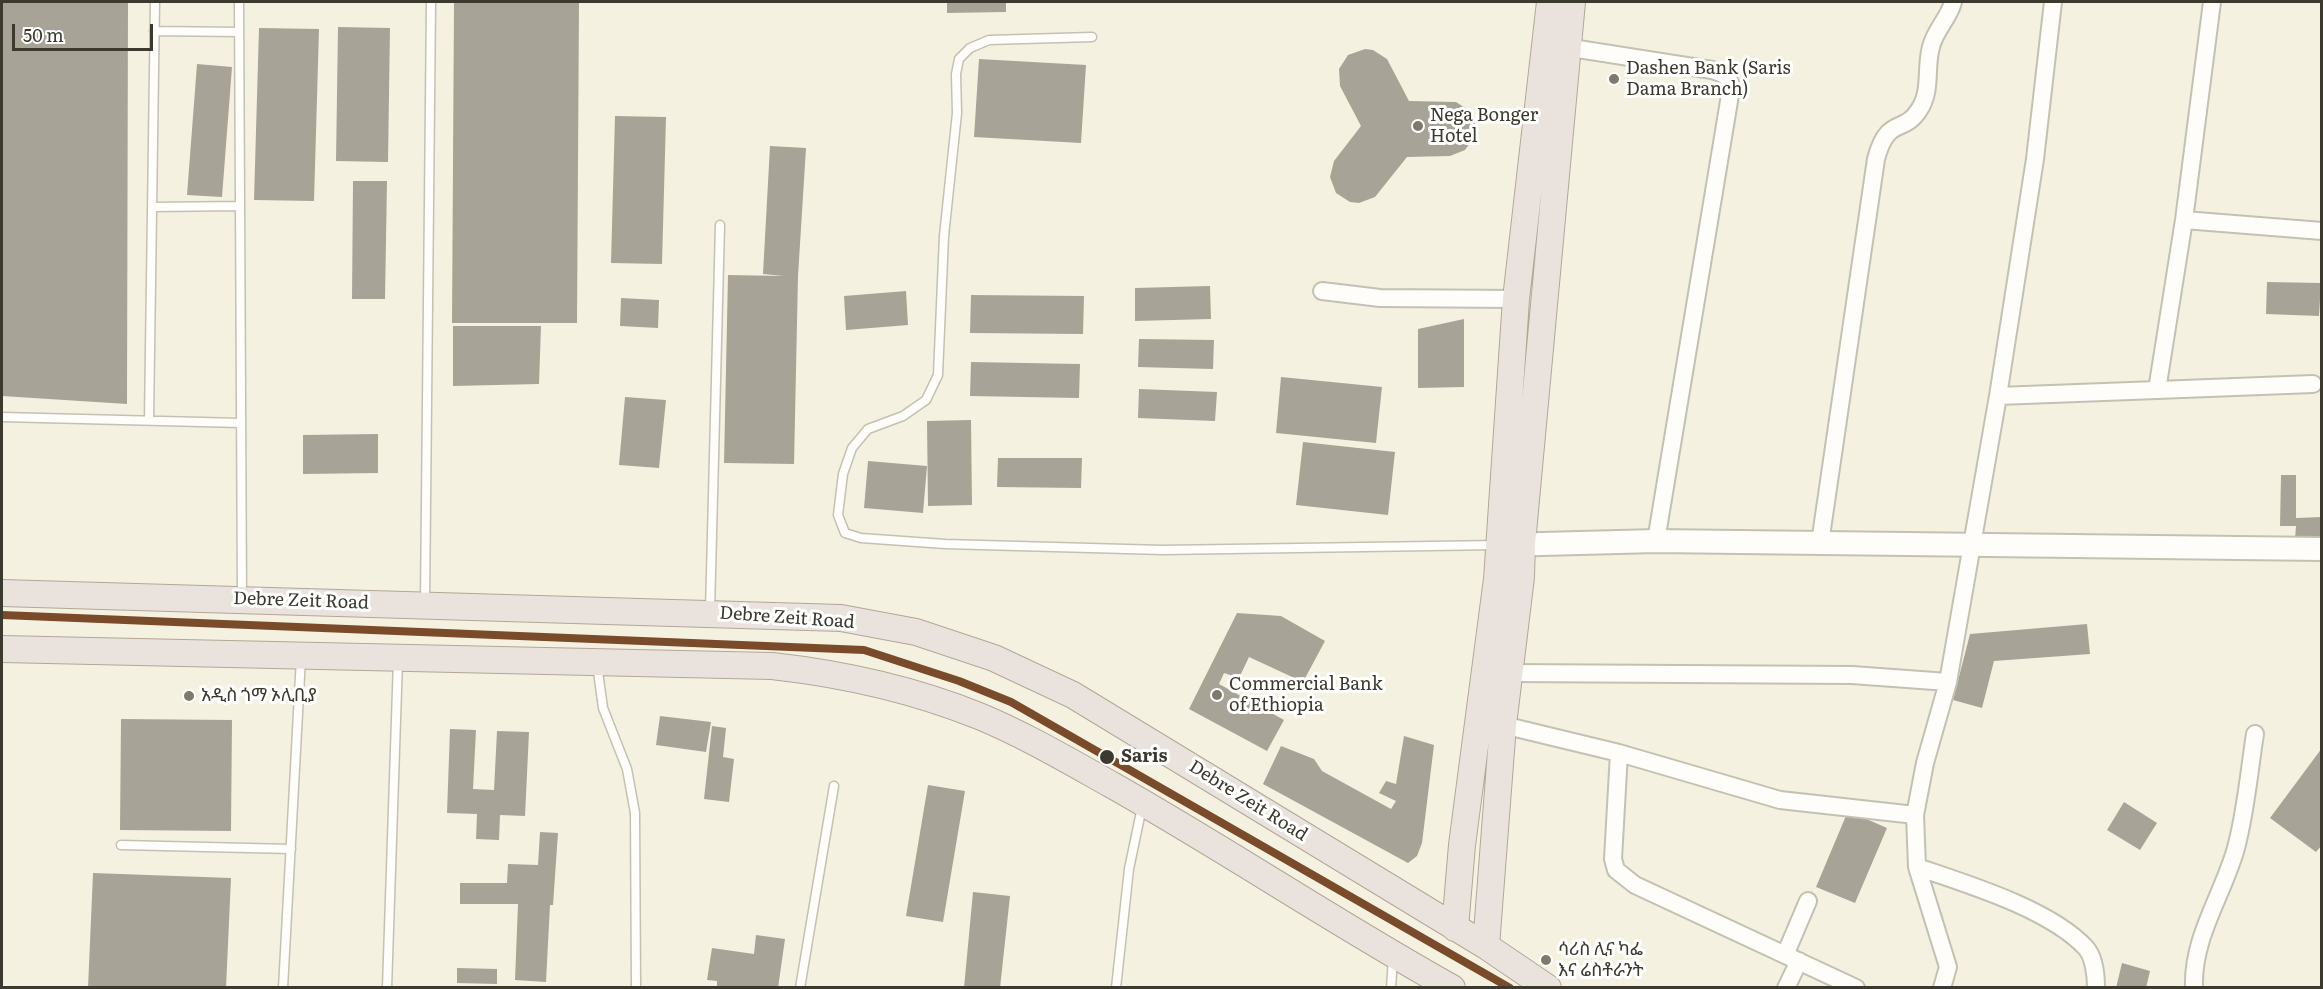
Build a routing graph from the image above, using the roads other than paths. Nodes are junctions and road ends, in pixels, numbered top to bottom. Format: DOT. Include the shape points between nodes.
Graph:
graph roads {
  1 [pos="155,2"];
  2 [pos="239,2"];
  3 [pos="431,2"];
  4 [pos="1550,2"];
  5 [pos="1572,2"];
  6 [pos="1953,2"];
  7 [pos="2053,2"];
  8 [pos="2212,2"];
  9 [pos="154,31"];
  10 [pos="239,32"];
  11 [pos="1092,37"];
  12 [pos="1556,46"];
  13 [pos="240,206"];
  14 [pos="152,207"];
  15 [pos="2184,220"];
  16 [pos="720,225"];
  17 [pos="2322,231"];
  18 [pos="1322,291"];
  19 [pos="1516,299"];
  20 [pos="2313,384"];
  21 [pos="2157,390"];
  22 [pos="1998,396"];
  23 [pos="2,417"];
  24 [pos="149,420"];
  25 [pos="241,423"];
  26 [pos="1656,542"];
  27 [pos="1820,543"];
  28 [pos="1510,544"];
  29 [pos="1971,545"];
  30 [pos="2322,549"];
  31 [pos="2,593"];
  32 [pos="242,599"];
  33 [pos="425,605"];
  34 [pos="710,613"];
  35 [pos="2,649"];
  36 [pos="301,655"];
  37 [pos="398,657"];
  38 [pos="596,660"];
  39 [pos="1510,673"];
  40 [pos="1948,682"];
  41 [pos="1503,725"];
  42 [pos="2255,734"];
  43 [pos="1619,753"];
  44 [pos="834,786"];
  45 [pos="1143,802"];
  46 [pos="1915,815"];
  47 [pos="121,845"];
  48 [pos="291,849"];
  49 [pos="1917,867"];
  50 [pos="1808,901"];
  51 [pos="1455,928"];
  52 [pos="1486,946"];
  53 [pos="1393,952"];
  54 [pos="1792,958"];
  55 [pos="283,987"];
  56 [pos="387,987"];
  57 [pos="636,987"];
  58 [pos="800,987"];
  59 [pos="1116,987"];
  60 [pos="1391,987"];
  61 [pos="1452,987"];
  62 [pos="1548,987"];
  63 [pos="1786,987"];
  64 [pos="1856,987"];
  65 [pos="1942,987"];
  66 [pos="2096,987"];
  67 [pos="2194,987"];
  1 -- 9 [label="lane"];
  2 -- 10 [label="lane"];
  3 -- 33 [label="lane"];
  4 -- 12 [label="main road"];
  5 -- 12 [label="main road"];
  6 -- 27 [label="street" via="1931,46 1928,81 1918,112 1890,129 1881,140 1876,159"];
  7 -- 22 [label="street" via="2035,159"];
  8 -- 15 [label="street"];
  9 -- 10 [label="lane"];
  9 -- 14 [label="lane"];
  10 -- 13 [label="lane"];
  11 -- 28 [label="lane" via="989,40 970,48 959,59 944,236 938,375 926,400 903,416 868,429 852,448 843,474 838,514 845,533 861,538 945,544 1163,550"];
  12 -- 19 [label="main road"];
  12 -- 26 [label="street" via="1712,70 1730,80"];
  12 -- 28 [label="main road"];
  13 -- 14 [label="lane"];
  13 -- 25 [label="lane"];
  14 -- 24 [label="lane"];
  15 -- 17 [label="street"];
  15 -- 21 [label="street"];
  16 -- 34 [label="lane"];
  18 -- 19 [label="street" via="1380,298"];
  19 -- 28 [label="main road"];
  20 -- 21 [label="street"];
  21 -- 22 [label="street"];
  22 -- 29 [label="street"];
  23 -- 24 [label="lane"];
  24 -- 25 [label="lane"];
  25 -- 32 [label="lane"];
  26 -- 27 [label="street"];
  26 -- 28 [label="street"];
  27 -- 29 [label="street"];
  28 -- 39 [label="main road" via="1521,577"];
  28 -- 51 [label="main road" via="1462,845"];
  29 -- 30 [label="street"];
  29 -- 40 [label="street"];
  31 -- 32 [label="main road, Debre Zeit Road"];
  32 -- 33 [label="main road, Debre Zeit Road"];
  33 -- 34 [label="main road, Debre Zeit Road"];
  34 -- 51 [label="main road, Debre Zeit Road" via="841,618 916,632 994,658 1073,695 1133,730"];
  35 -- 36 [label="main road"];
  36 -- 37 [label="main road"];
  36 -- 48 [label="lane"];
  37 -- 38 [label="main road"];
  37 -- 56 [label="lane"];
  38 -- 45 [label="main road" via="772,666 859,679 981,716"];
  38 -- 57 [label="lane" via="603,708 627,770 635,813"];
  39 -- 40 [label="street" via="1852,675"];
  39 -- 41 [label="main road"];
  40 -- 46 [label="street"];
  41 -- 43 [label="street"];
  41 -- 52 [label="main road"];
  42 -- 67 [label="street" via="2236,848 2203,930 2195,961"];
  43 -- 46 [label="street" via="1780,800"];
  43 -- 54 [label="street" via="1613,859 1616,870 1635,885"];
  44 -- 58 [label="lane"];
  45 -- 53 [label="main road"];
  45 -- 59 [label="lane" via="1129,869"];
  46 -- 49 [label="street"];
  47 -- 48 [label="lane"];
  48 -- 55 [label="lane"];
  49 -- 65 [label="street" via="1948,967"];
  49 -- 66 [label="street" via="2015,904 2065,930 2088,950"];
  50 -- 54 [label="street"];
  51 -- 52 [label="main road, Debre Zeit Road"];
  52 -- 62 [label="main road, Debre Zeit Road"];
  53 -- 60 [label="lane"];
  53 -- 61 [label="main road"];
  54 -- 63 [label="street"];
  54 -- 64 [label="street"];
}
